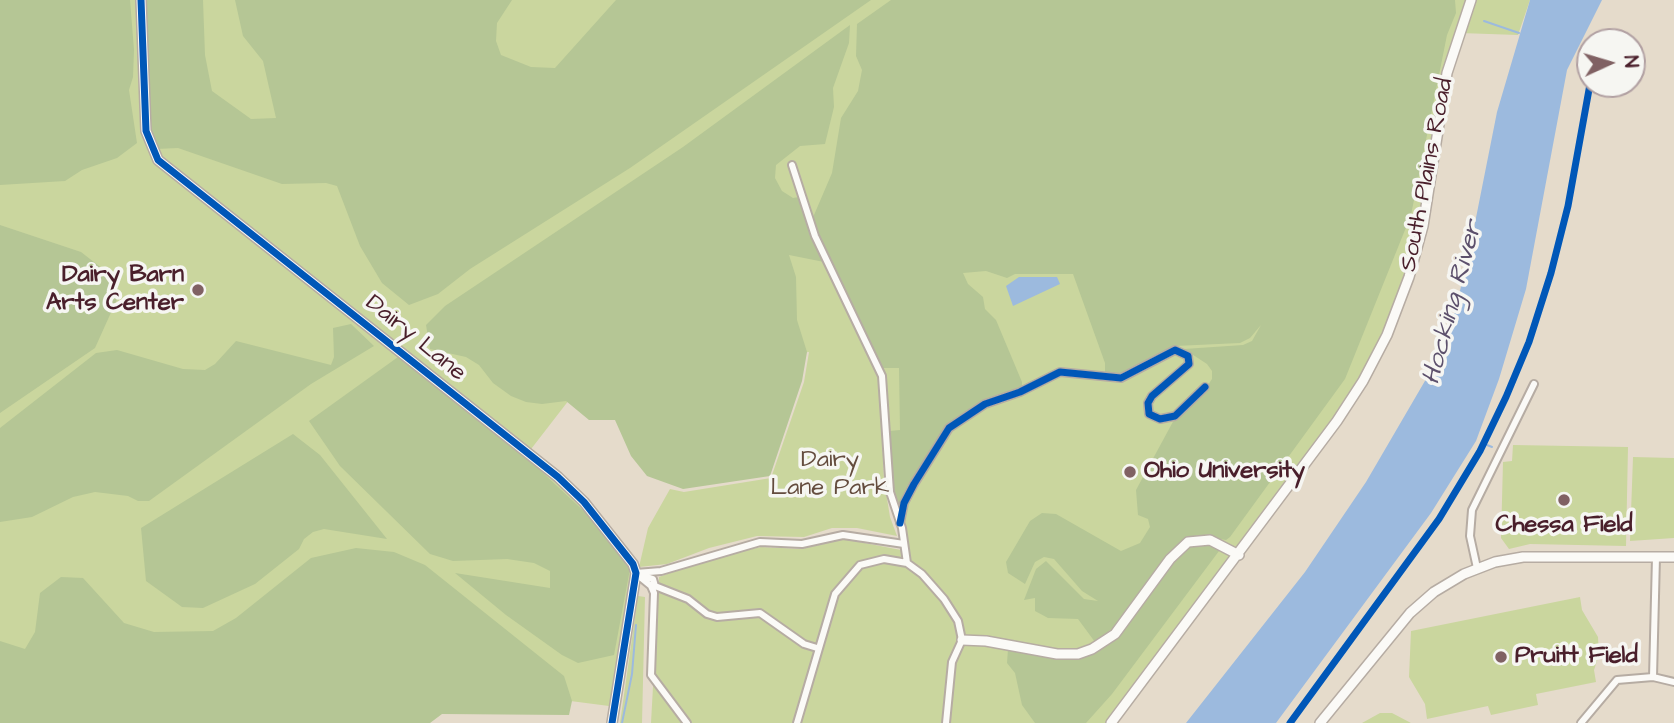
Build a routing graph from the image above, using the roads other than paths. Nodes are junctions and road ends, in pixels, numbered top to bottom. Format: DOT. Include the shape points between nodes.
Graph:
graph roads {
  1 [pos="141,0"];
  2 [pos="1471,0"];
  3 [pos="792,165"];
  4 [pos="1534,384"];
  5 [pos="1205,387"];
  6 [pos="900,523"];
  7 [pos="904,544"];
  8 [pos="1239,555"];
  9 [pos="1656,556"];
  10 [pos="1674,557"];
  11 [pos="907,563"];
  12 [pos="1477,568"];
  13 [pos="636,573"];
  14 [pos="962,640"];
  15 [pos="817,648"];
  16 [pos="1653,677"];
  17 [pos="1674,682"];
  18 [pos="612,723"];
  19 [pos="687,723"];
  20 [pos="797,723"];
  21 [pos="946,723"];
  22 [pos="1111,723"];
  23 [pos="1321,723"];
  24 [pos="1581,723"];
  1 -- 13 [label="street, Dairy Lane" via="145,121 156,157 566,484 617,541"];
  2 -- 8 [label="street, South Plains Road" via="1447,74 1423,226 1387,335 1337,421"];
  3 -- 6 [label="street" via="815,236 882,376 890,492"];
  4 -- 12 [label="street" via="1472,510 1470,536"];
  5 -- 6 [label="street" via="1175,416 1160,419 1149,414 1152,396 1189,364 1188,356 1175,349 1125,377 1104,379 1062,372 985,404 949,428 904,503"];
  6 -- 7 [label="street"];
  7 -- 11 [label="street"];
  7 -- 13 [label="street" via="854,535 802,544 760,542 661,571"];
  8 -- 14 [label="street" via="1210,540 1188,542 1170,559 1115,634 1078,654"];
  8 -- 22 [label="street, South Plains Road"];
  9 -- 10 [label="street"];
  9 -- 12 [label="street" via="1534,556"];
  9 -- 16 [label="street"];
  11 -- 14 [label="street" via="952,609"];
  11 -- 15 [label="street" via="876,560 852,571 835,594"];
  12 -- 23 [label="street" via="1418,605"];
  13 -- 15 [label="street" via="712,616 751,611 766,615 804,644"];
  13 -- 18 [label="street"];
  13 -- 19 [label="street" via="654,593 651,675"];
  14 -- 21 [label="street" via="952,662"];
  15 -- 20 [label="street"];
  16 -- 17 [label="street"];
  16 -- 24 [label="street" via="1618,680"];
}
